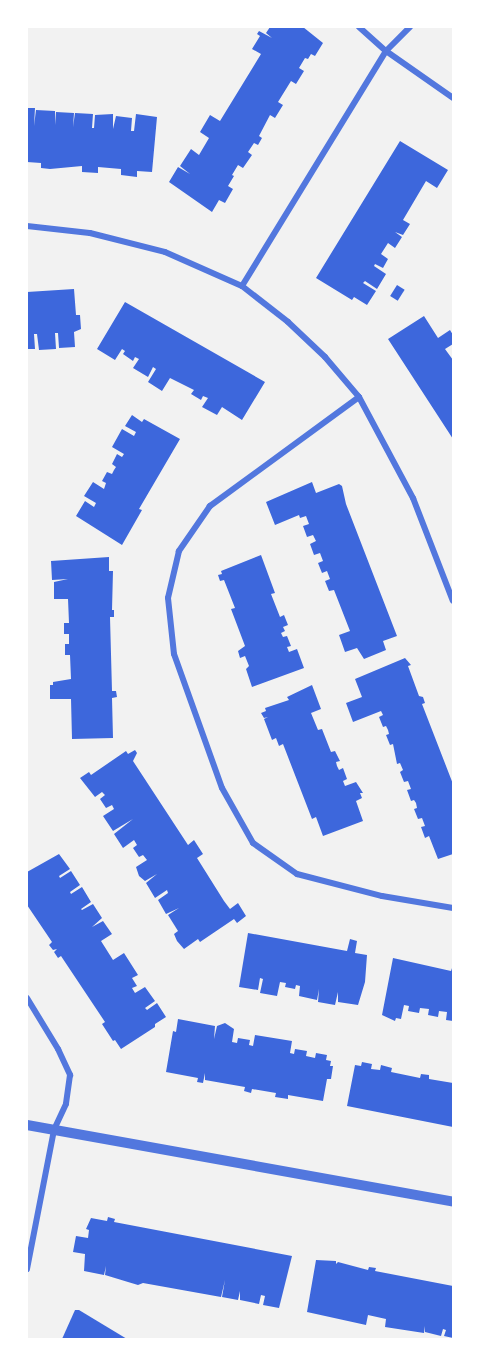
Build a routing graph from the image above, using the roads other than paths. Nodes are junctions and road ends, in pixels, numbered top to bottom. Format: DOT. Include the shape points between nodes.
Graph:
graph roads {
  1 [pos="359,27"];
  2 [pos="410,27"];
  3 [pos="386,51"];
  4 [pos="453,98"];
  5 [pos="27,226"];
  6 [pos="242,286"];
  7 [pos="359,397"];
  8 [pos="453,600"];
  9 [pos="453,908"];
  10 [pos="27,998"];
  11 [pos="27,1125"];
  12 [pos="54,1130"];
  13 [pos="453,1202"];
  14 [pos="27,1269"];
  1 -- 3 [label="street"];
  2 -- 3 [label="street"];
  3 -- 4 [label="street"];
  3 -- 6 [label="street"];
  5 -- 6 [label="street" via="90,232 165,252"];
  6 -- 7 [label="street" via="325,357"];
  7 -- 8 [label="street" via="413,498"];
  7 -- 9 [label="street" via="210,506 179,551 168,598 174,654 222,788 253,843 297,874 382,896"];
  10 -- 12 [label="street" via="70,1075 66,1104"];
  11 -- 12 [label="street"];
  12 -- 13 [label="street"];
  12 -- 14 [label="street"];
}
